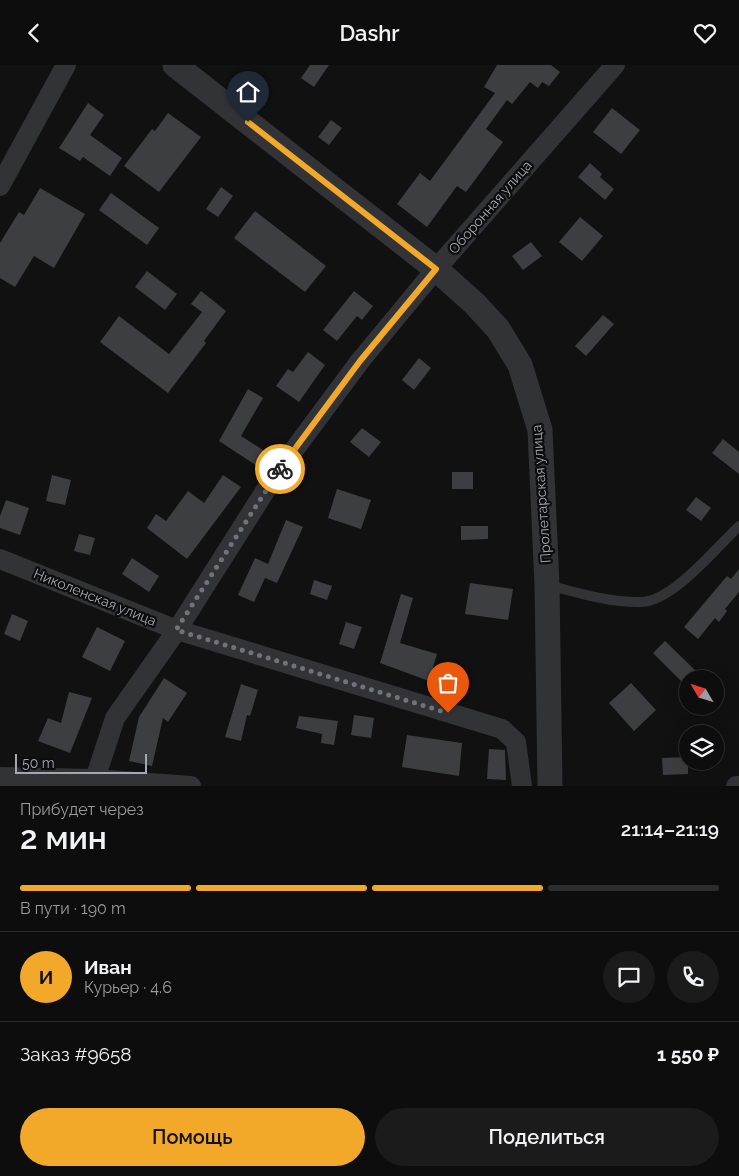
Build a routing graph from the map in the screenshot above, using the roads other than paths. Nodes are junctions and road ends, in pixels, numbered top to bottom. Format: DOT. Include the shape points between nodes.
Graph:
graph roads {
  1 [pos="66,65"];
  2 [pos="175,65"];
  3 [pos="615,65"];
  4 [pos="0,186"];
  5 [pos="436,269"];
  6 [pos="739,526"];
  7 [pos="0,559"];
  8 [pos="547,585"];
  9 [pos="176,630"];
  10 [pos="0,777"];
  11 [pos="95,779"];
  12 [pos="143,785"];
  13 [pos="191,786"];
  14 [pos="522,786"];
  15 [pos="550,786"];
  1 -- 4 [label="street"];
  2 -- 5 [label="street, Пролетарская улица"];
  3 -- 5 [label="street, Оборонная улица"];
  5 -- 8 [label="street, Пролетарская улица" via="476,304 498,329 520,365 540,429"];
  5 -- 9 [label="street, Оборонная улица" via="360,361 274,477"];
  6 -- 8 [label="lane" via="675,589 643,602 592,597"];
  7 -- 9 [label="street, Николенская улица"];
  8 -- 15 [label="street, Пролетарская улица"];
  9 -- 11 [label="street, Оборонная улица" via="115,718"];
  9 -- 14 [label="street, Николенская улица" via="502,729 516,742"];
  10 -- 11 [label="street"];
  11 -- 12 [label="street"];
  12 -- 13 [label="street"];
}
